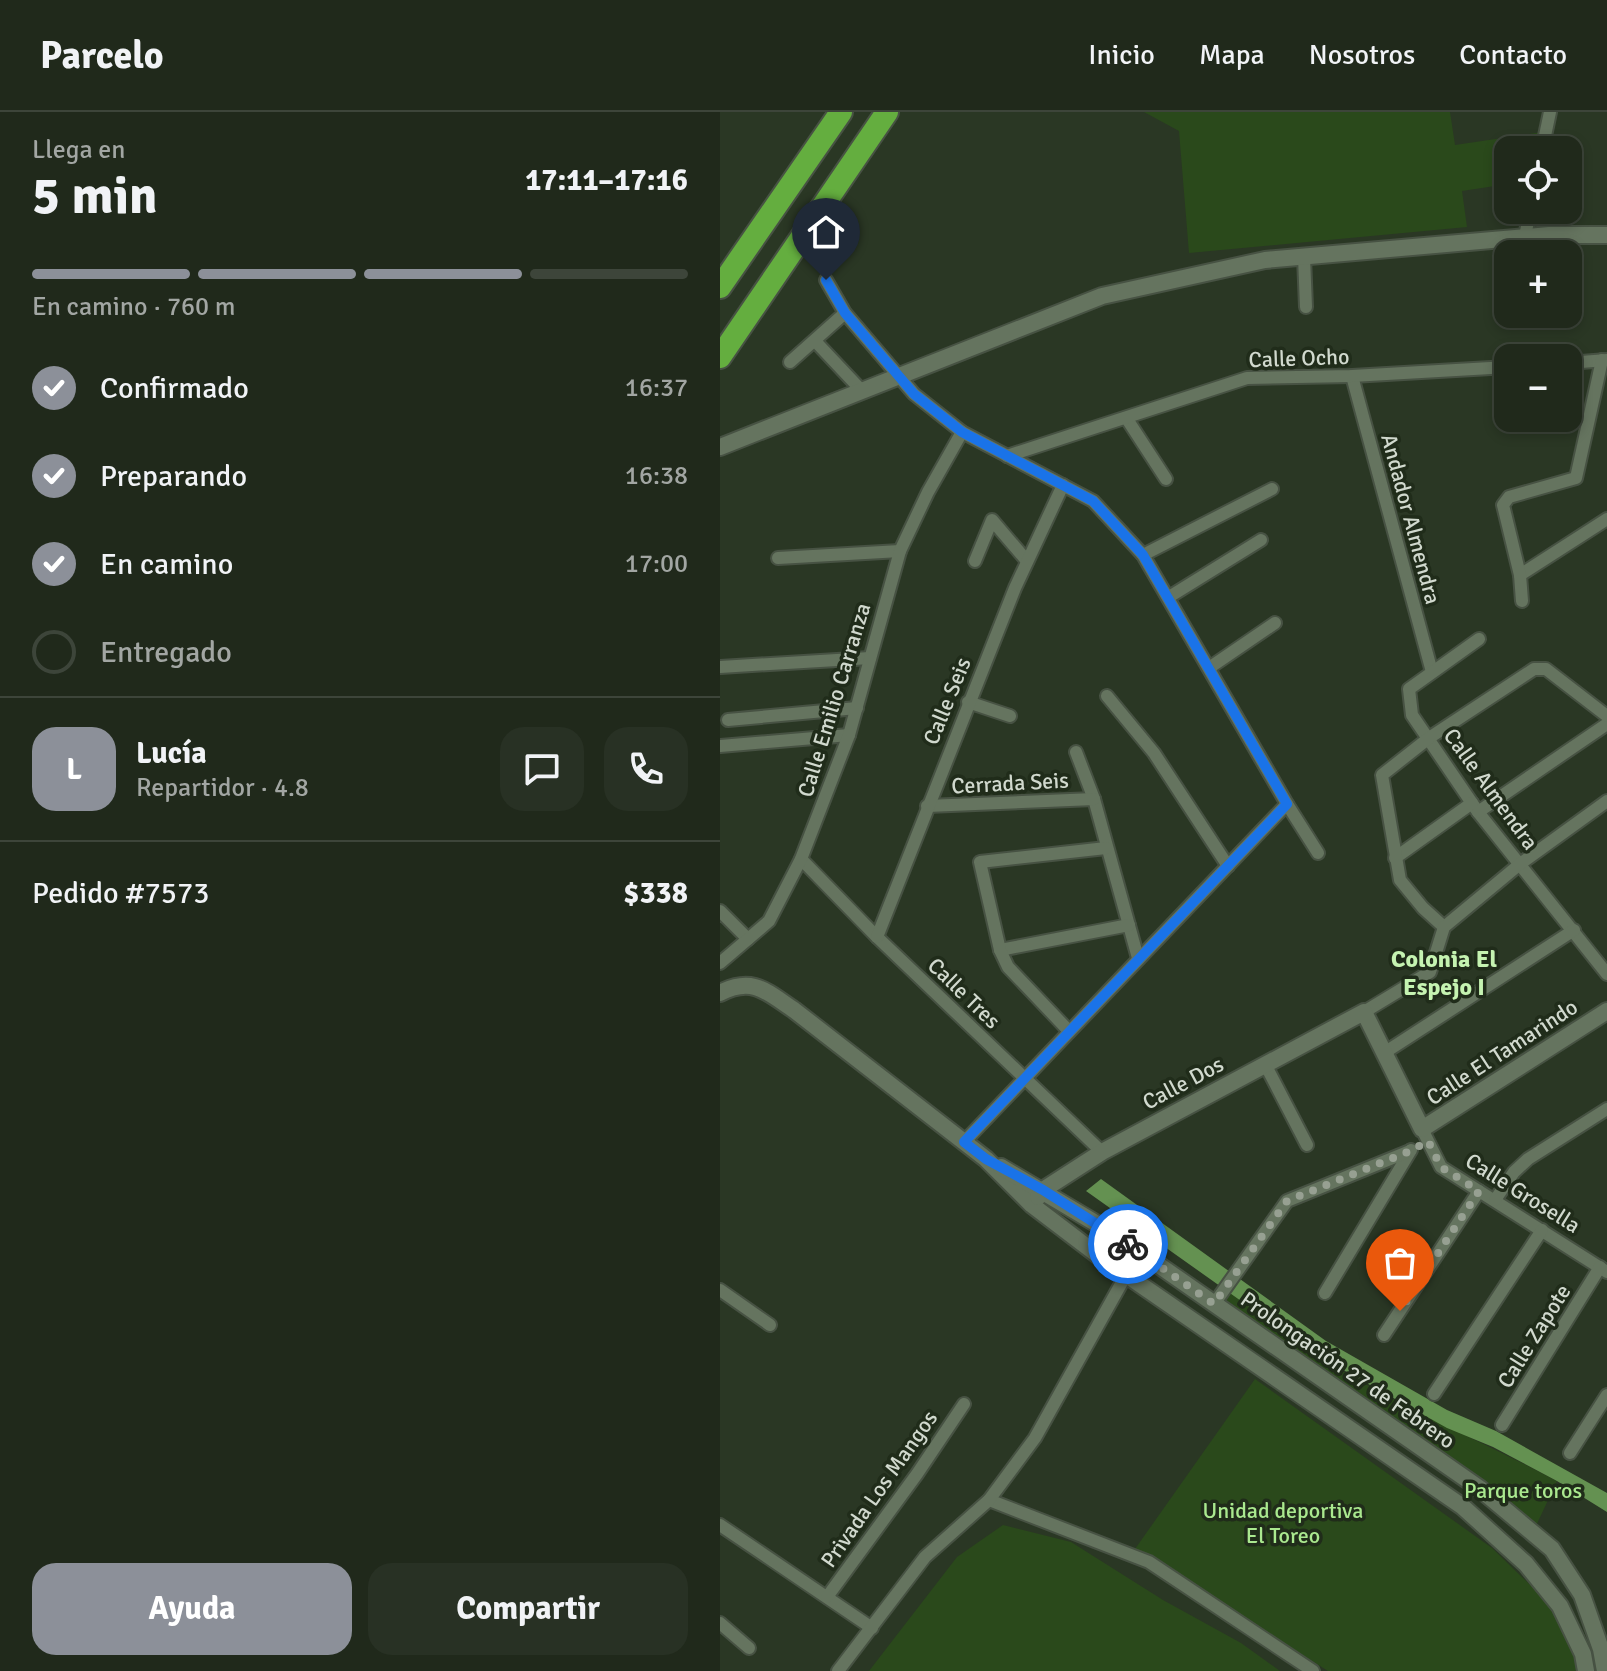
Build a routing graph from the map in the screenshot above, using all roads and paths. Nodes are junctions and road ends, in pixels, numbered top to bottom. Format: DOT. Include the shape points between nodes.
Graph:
graph roads {
  1 [pos="841,112"];
  2 [pos="887,112"];
  3 [pos="1550,112"];
  4 [pos="1545,136"];
  5 [pos="1527,224"];
  6 [pos="1607,235"];
  7 [pos="1525,237"];
  8 [pos="1304,257"];
  9 [pos="826,280"];
  10 [pos="720,287"];
  11 [pos="1306,307"];
  12 [pos="845,313"];
  13 [pos="815,341"];
  14 [pos="720,357"];
  15 [pos="1604,360"];
  16 [pos="790,362"];
  17 [pos="1582,362"];
  18 [pos="1494,368"];
  19 [pos="1352,376"];
  20 [pos="900,377"];
  21 [pos="863,392"];
  22 [pos="1127,419"];
  23 [pos="962,432"];
  24 [pos="720,447"];
  25 [pos="1007,456"];
  26 [pos="1166,479"];
  27 [pos="1063,485"];
  28 [pos="1272,489"];
  29 [pos="1607,519"];
  30 [pos="1261,540"];
  31 [pos="900,551"];
  32 [pos="1143,555"];
  33 [pos="778,558"];
  34 [pos="975,561"];
  35 [pos="1027,561"];
  36 [pos="1520,575"];
  37 [pos="1169,597"];
  38 [pos="1522,601"];
  39 [pos="1275,623"];
  40 [pos="1479,639"];
  41 [pos="870,658"];
  42 [pos="720,667"];
  43 [pos="1209,668"];
  44 [pos="1432,672"];
  45 [pos="1107,696"];
  46 [pos="968,702"];
  47 [pos="857,708"];
  48 [pos="1010,716"];
  49 [pos="1607,716"];
  50 [pos="728,720"];
  51 [pos="1607,724"];
  52 [pos="849,735"];
  53 [pos="1429,738"];
  54 [pos="720,746"];
  55 [pos="1076,752"];
  56 [pos="1094,799"];
  57 [pos="1607,801"];
  58 [pos="1287,804"];
  59 [pos="927,806"];
  60 [pos="1475,808"];
  61 [pos="1106,848"];
  62 [pos="1318,853"];
  63 [pos="1395,858"];
  64 [pos="801,859"];
  65 [pos="1520,864"];
  66 [pos="1228,866"];
  67 [pos="720,911"];
  68 [pos="1129,925"];
  69 [pos="1444,927"];
  70 [pos="1574,930"];
  71 [pos="877,937"];
  72 [pos="748,939"];
  73 [pos="1000,950"];
  74 [pos="1138,958"];
  75 [pos="720,963"];
  76 [pos="1607,974"];
  77 [pos="720,993"];
  78 [pos="1607,1011"];
  79 [pos="1364,1012"];
  80 [pos="1068,1030"];
  81 [pos="1384,1053"];
  82 [pos="1265,1064"];
  83 [pos="1024,1079"];
  84 [pos="1607,1109"];
  85 [pos="1425,1135"];
  86 [pos="964,1142"];
  87 [pos="1307,1145"];
  88 [pos="1410,1151"];
  89 [pos="1102,1152"];
  90 [pos="986,1159"];
  91 [pos="1043,1190"];
  92 [pos="1479,1191"];
  93 [pos="1495,1200"];
  94 [pos="1032,1205"];
  95 [pos="1542,1230"];
  96 [pos="1603,1270"];
  97 [pos="1126,1275"];
  98 [pos="720,1290"];
  99 [pos="1325,1293"];
  100 [pos="1214,1304"];
  101 [pos="770,1325"];
  102 [pos="1384,1335"];
  103 [pos="1434,1394"];
  104 [pos="1607,1395"];
  105 [pos="964,1404"];
  106 [pos="1502,1425"];
  107 [pos="1570,1453"];
  108 [pos="989,1500"];
  109 [pos="720,1525"];
  110 [pos="827,1597"];
  111 [pos="720,1623"];
  112 [pos="872,1628"];
  113 [pos="749,1648"];
  114 [pos="838,1671"];
  115 [pos="1313,1671"];
  116 [pos="1586,1671"];
  117 [pos="1605,1671"];
  1 -- 10 [label="highway"];
  2 -- 14 [label="highway"];
  3 -- 4 [label="street"];
  5 -- 7 [label="street"];
  6 -- 7 [label="main road"];
  7 -- 8 [label="main road"];
  8 -- 11 [label="street"];
  8 -- 20 [label="main road" via="1265,260 1102,296"];
  9 -- 12 [label="street"];
  12 -- 13 [label="street"];
  12 -- 20 [label="street"];
  13 -- 16 [label="street"];
  13 -- 21 [label="street"];
  15 -- 17 [label="street"];
  15 -- 36 [label="street" via="1576,478 1505,500"];
  18 -- 19 [label="street, Calle Ocho"];
  19 -- 22 [label="street, Calle Ocho" via="1247,378"];
  19 -- 44 [label="street, Andador Almendra"];
  20 -- 21 [label="main road"];
  20 -- 23 [label="street"];
  21 -- 24 [label="main road"];
  22 -- 25 [label="street, Calle Ocho"];
  22 -- 26 [label="street"];
  23 -- 25 [label="street"];
  23 -- 31 [label="street, Calle Emilio Carranza"];
  25 -- 27 [label="street"];
  27 -- 32 [label="street" via="1098,505"];
  27 -- 35 [label="street, Calle Seis"];
  28 -- 32 [label="street"];
  29 -- 36 [label="street"];
  30 -- 37 [label="street"];
  31 -- 33 [label="street"];
  31 -- 41 [label="street, Calle Emilio Carranza"];
  32 -- 37 [label="street"];
  34 -- 35 [label="street" via="992,520"];
  35 -- 46 [label="street, Calle Seis"];
  36 -- 38 [label="street"];
  37 -- 43 [label="street"];
  39 -- 43 [label="street"];
  40 -- 44 [label="street, Calle Almendra"];
  41 -- 42 [label="street"];
  41 -- 47 [label="street, Calle Emilio Carranza"];
  43 -- 58 [label="street"];
  44 -- 53 [label="street, Calle Almendra" via="1409,689 1412,715"];
  45 -- 66 [label="street" via="1154,753"];
  46 -- 48 [label="street"];
  46 -- 59 [label="street, Calle Seis"];
  47 -- 50 [label="street"];
  47 -- 52 [label="street, Calle Emilio Carranza"];
  49 -- 53 [label="street" via="1546,669 1534,669"];
  51 -- 60 [label="street"];
  52 -- 54 [label="street"];
  52 -- 64 [label="street, Calle Emilio Carranza"];
  53 -- 60 [label="street, Calle Almendra"];
  53 -- 63 [label="street" via="1382,775"];
  55 -- 56 [label="street"];
  56 -- 59 [label="street, Cerrada Seis"];
  56 -- 61 [label="street"];
  57 -- 65 [label="street"];
  58 -- 62 [label="street"];
  58 -- 66 [label="street"];
  59 -- 71 [label="street, Calle Seis"];
  60 -- 63 [label="street"];
  60 -- 65 [label="street, Calle Almendra"];
  61 -- 68 [label="street"];
  61 -- 73 [label="street" via="980,862"];
  63 -- 69 [label="street" via="1400,880"];
  64 -- 71 [label="street, Calle Tres"];
  64 -- 72 [label="street, Calle Emilio Carranza" via="769,921"];
  65 -- 69 [label="street"];
  65 -- 70 [label="street, Calle Almendra"];
  66 -- 74 [label="street"];
  67 -- 72 [label="street"];
  68 -- 73 [label="street"];
  68 -- 74 [label="street"];
  69 -- 79 [label="street" via="1430,972"];
  70 -- 76 [label="street, Calle Almendra"];
  70 -- 81 [label="street"];
  71 -- 83 [label="street, Calle Tres"];
  72 -- 75 [label="street, Calle Emilio Carranza"];
  73 -- 80 [label="street" via="1008,967"];
  74 -- 80 [label="street"];
  77 -- 86 [label="main road" via="745,984 762,988"];
  78 -- 85 [label="main road, Calle El Tamarindo"];
  79 -- 81 [label="main road, Calle Grosella"];
  79 -- 82 [label="main road, Calle Dos"];
  80 -- 83 [label="street"];
  81 -- 85 [label="main road, Calle Grosella"];
  82 -- 87 [label="street"];
  82 -- 89 [label="main road, Calle Dos"];
  83 -- 86 [label="street"];
  83 -- 89 [label="street, Calle Tres"];
  84 -- 93 [label="street" via="1528,1159"];
  85 -- 88 [label="street"];
  85 -- 92 [label="street, Calle Grosella" via="1441,1167"];
  86 -- 90 [label="main road"];
  88 -- 99 [label="street"];
  88 -- 100 [label="street" via="1287,1201"];
  89 -- 91 [label="main road, Calle Dos"];
  90 -- 91 [label="main road, Prolongación 27 de Febrero"];
  90 -- 94 [label="main road"];
  91 -- 94 [label="main road, Calle Dos"];
  91 -- 100 [label="main road, Prolongación 27 de Febrero"];
  92 -- 93 [label="street, Calle Grosella"];
  92 -- 102 [label="street"];
  93 -- 95 [label="street, Calle Grosella"];
  94 -- 97 [label="main road"];
  95 -- 96 [label="street, Calle Grosella"];
  95 -- 103 [label="street"];
  96 -- 106 [label="street, Calle Zapote"];
  97 -- 108 [label="street" via="1035,1438"];
  97 -- 116 [label="main road" via="1463,1507 1526,1564 1560,1606"];
  98 -- 101 [label="street"];
  100 -- 117 [label="main road, Prolongación 27 de Febrero" via="1479,1488 1552,1549 1582,1595"];
  104 -- 107 [label="street"];
  105 -- 110 [label="street, Privada Los Mangos"];
  108 -- 112 [label="street" via="925,1557"];
  108 -- 115 [label="street" via="1149,1562"];
  109 -- 110 [label="street"];
  110 -- 112 [label="street"];
  111 -- 113 [label="street"];
  112 -- 114 [label="street"];
}
